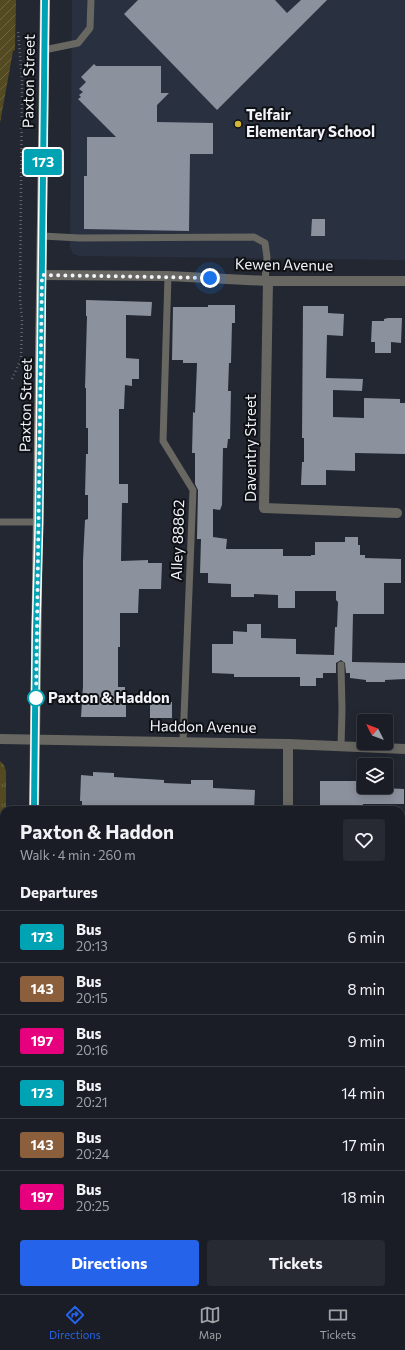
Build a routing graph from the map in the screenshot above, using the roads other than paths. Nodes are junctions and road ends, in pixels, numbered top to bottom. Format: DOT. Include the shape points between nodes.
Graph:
graph roads {
  1 [pos="45,0"];
  2 [pos="91,0"];
  3 [pos="44,50"];
  4 [pos="42,236"];
  5 [pos="42,275"];
  6 [pos="168,276"];
  7 [pos="266,281"];
  8 [pos="405,281"];
  9 [pos="397,513"];
  10 [pos="0,522"];
  11 [pos="39,522"];
  12 [pos="341,665"];
  13 [pos="0,739"];
  14 [pos="36,740"];
  15 [pos="183,742"];
  16 [pos="288,744"];
  17 [pos="341,746"];
  18 [pos="405,749"];
  19 [pos="34,806"];
  20 [pos="288,806"];
  1 -- 3 [label="street, Paxton Street"];
  2 -- 3 [label="lane" via="90,28 78,43"];
  3 -- 4 [label="street, Paxton Street"];
  4 -- 5 [label="street, Paxton Street"];
  4 -- 7 [label="lane" via="254,237 265,243"];
  5 -- 6 [label="street, Kewen Avenue"];
  5 -- 11 [label="street, Paxton Street"];
  6 -- 7 [label="street, Kewen Avenue"];
  6 -- 15 [label="lane, Alley 88862" via="163,441 193,490"];
  7 -- 8 [label="street, Kewen Avenue"];
  7 -- 9 [label="street, Daventry Street" via="264,508"];
  10 -- 11 [label="lane"];
  11 -- 14 [label="street, Paxton Street"];
  12 -- 17 [label="lane"];
  13 -- 14 [label="street, Haddon Avenue"];
  14 -- 15 [label="street, Haddon Avenue"];
  14 -- 19 [label="street, Paxton Street"];
  15 -- 16 [label="street, Haddon Avenue"];
  16 -- 17 [label="street, Haddon Avenue"];
  16 -- 20 [label="street"];
  17 -- 18 [label="street, Haddon Avenue"];
}
